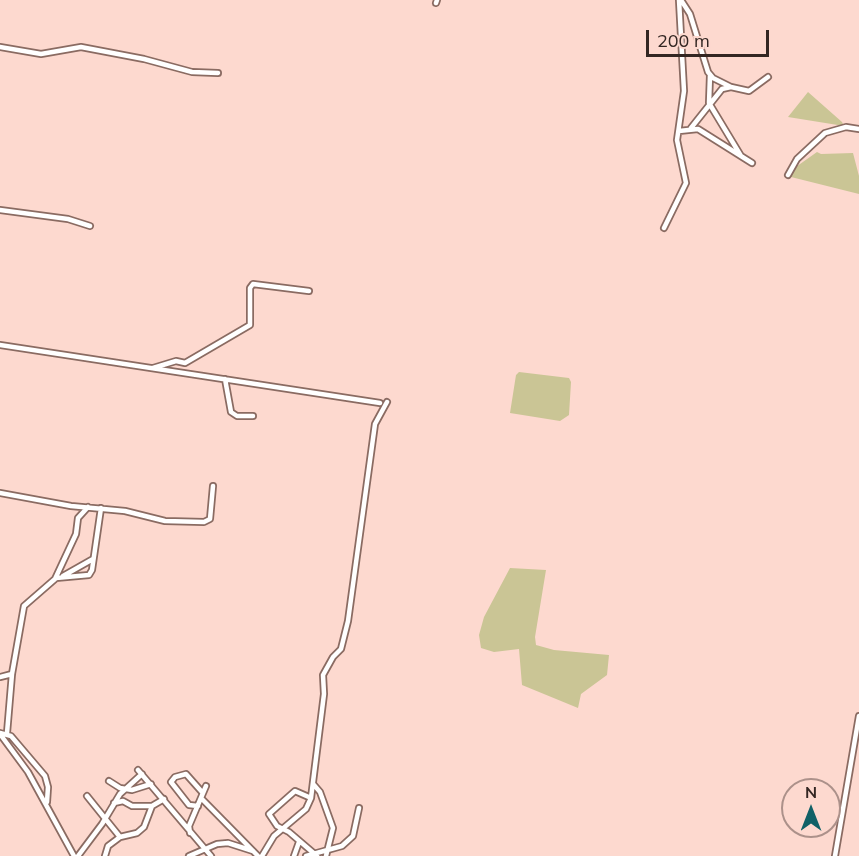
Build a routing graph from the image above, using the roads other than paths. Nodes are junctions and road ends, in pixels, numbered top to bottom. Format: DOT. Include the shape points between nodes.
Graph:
graph roads {
  1 [pos="680,0"];
  2 [pos="0,47"];
  3 [pos="218,73"];
  4 [pos="710,75"];
  5 [pos="768,77"];
  6 [pos="731,87"];
  7 [pos="709,103"];
  8 [pos="691,128"];
  9 [pos="859,129"];
  10 [pos="679,131"];
  11 [pos="741,156"];
  12 [pos="752,163"];
  13 [pos="788,175"];
  14 [pos="0,210"];
  15 [pos="90,226"];
  16 [pos="664,228"];
  17 [pos="309,291"];
  18 [pos="0,345"];
  19 [pos="151,368"];
  20 [pos="225,379"];
  21 [pos="387,402"];
  22 [pos="380,403"];
  23 [pos="253,416"];
  24 [pos="213,486"];
  25 [pos="0,493"];
  26 [pos="88,507"];
  27 [pos="100,508"];
  28 [pos="93,559"];
  29 [pos="63,576"];
  30 [pos="55,579"];
  31 [pos="12,674"];
  32 [pos="0,677"];
  33 [pos="859,716"];
  34 [pos="7,733"];
  35 [pos="0,734"];
  36 [pos="109,781"];
  37 [pos="151,784"];
  38 [pos="314,785"];
  39 [pos="206,786"];
  40 [pos="124,789"];
  41 [pos="201,795"];
  42 [pos="87,796"];
  43 [pos="311,798"];
  44 [pos="164,799"];
  45 [pos="46,802"];
  46 [pos="114,803"];
  47 [pos="152,806"];
  48 [pos="198,806"];
  49 [pos="359,808"];
  50 [pos="104,818"];
  51 [pos="282,830"];
  52 [pos="190,833"];
  53 [pos="120,837"];
  54 [pos="299,842"];
  55 [pos="204,848"];
  56 [pos="253,850"];
  57 [pos="311,853"];
  58 [pos="327,853"];
  59 [pos="76,856"];
  60 [pos="105,856"];
  61 [pos="189,856"];
  62 [pos="211,856"];
  63 [pos="260,856"];
  64 [pos="294,856"];
  65 [pos="306,856"];
  66 [pos="317,856"];
  67 [pos="835,856"];
  1 -- 4 [label="street" via="690,14"];
  1 -- 10 [label="street" via="684,64"];
  2 -- 3 [label="street" via="41,54 81,47 192,72"];
  4 -- 6 [label="street"];
  4 -- 7 [label="street"];
  5 -- 6 [label="street" via="749,91"];
  6 -- 7 [label="street" via="722,89"];
  7 -- 8 [label="street"];
  7 -- 11 [label="street"];
  8 -- 10 [label="street"];
  8 -- 11 [label="street"];
  9 -- 13 [label="street" via="846,127 825,133 797,159"];
  10 -- 16 [label="street" via="677,140 686,183"];
  11 -- 12 [label="street"];
  14 -- 15 [label="street" via="68,219"];
  17 -- 19 [label="street" via="253,284 250,325 185,363 176,361"];
  18 -- 19 [label="street"];
  19 -- 20 [label="street"];
  20 -- 22 [label="street"];
  20 -- 23 [label="street" via="231,412"];
  21 -- 38 [label="street" via="375,424 348,621 341,649 324,675"];
  24 -- 27 [label="street" via="210,519 204,522 165,521"];
  25 -- 26 [label="street"];
  26 -- 27 [label="street"];
  26 -- 30 [label="street" via="78,518 76,534"];
  27 -- 28 [label="street"];
  28 -- 29 [label="street"];
  28 -- 29 [label="street" via="88,575 83,578"];
  29 -- 30 [label="street"];
  30 -- 31 [label="street" via="24,606"];
  31 -- 32 [label="street"];
  31 -- 34 [label="street"];
  33 -- 67 [label="street"];
  34 -- 35 [label="street"];
  34 -- 45 [label="street" via="45,776"];
  35 -- 45 [label="street"];
  36 -- 40 [label="street"];
  37 -- 40 [label="street"];
  37 -- 40 [label="street" via="138,770 136,778"];
  37 -- 44 [label="street"];
  38 -- 43 [label="street"];
  38 -- 58 [label="street" via="333,828"];
  39 -- 41 [label="street"];
  40 -- 46 [label="street"];
  41 -- 48 [label="street"];
  41 -- 48 [label="street" via="186,774 171,782 189,806"];
  41 -- 56 [label="street"];
  42 -- 50 [label="street"];
  43 -- 51 [label="street" via="306,809"];
  43 -- 51 [label="street" via="295,791 269,814"];
  44 -- 47 [label="street"];
  44 -- 52 [label="street"];
  45 -- 59 [label="street"];
  46 -- 47 [label="street"];
  46 -- 50 [label="street"];
  47 -- 53 [label="street" via="144,827"];
  48 -- 52 [label="street"];
  49 -- 58 [label="street" via="353,836"];
  50 -- 53 [label="street"];
  50 -- 59 [label="street"];
  51 -- 54 [label="street"];
  51 -- 63 [label="street"];
  52 -- 55 [label="street"];
  53 -- 60 [label="street" via="108,846"];
  54 -- 57 [label="street"];
  54 -- 64 [label="street"];
  55 -- 56 [label="street" via="228,843"];
  55 -- 61 [label="street"];
  55 -- 62 [label="street"];
  56 -- 63 [label="street"];
  57 -- 58 [label="street"];
  57 -- 65 [label="street"];
  57 -- 66 [label="street"];
}
